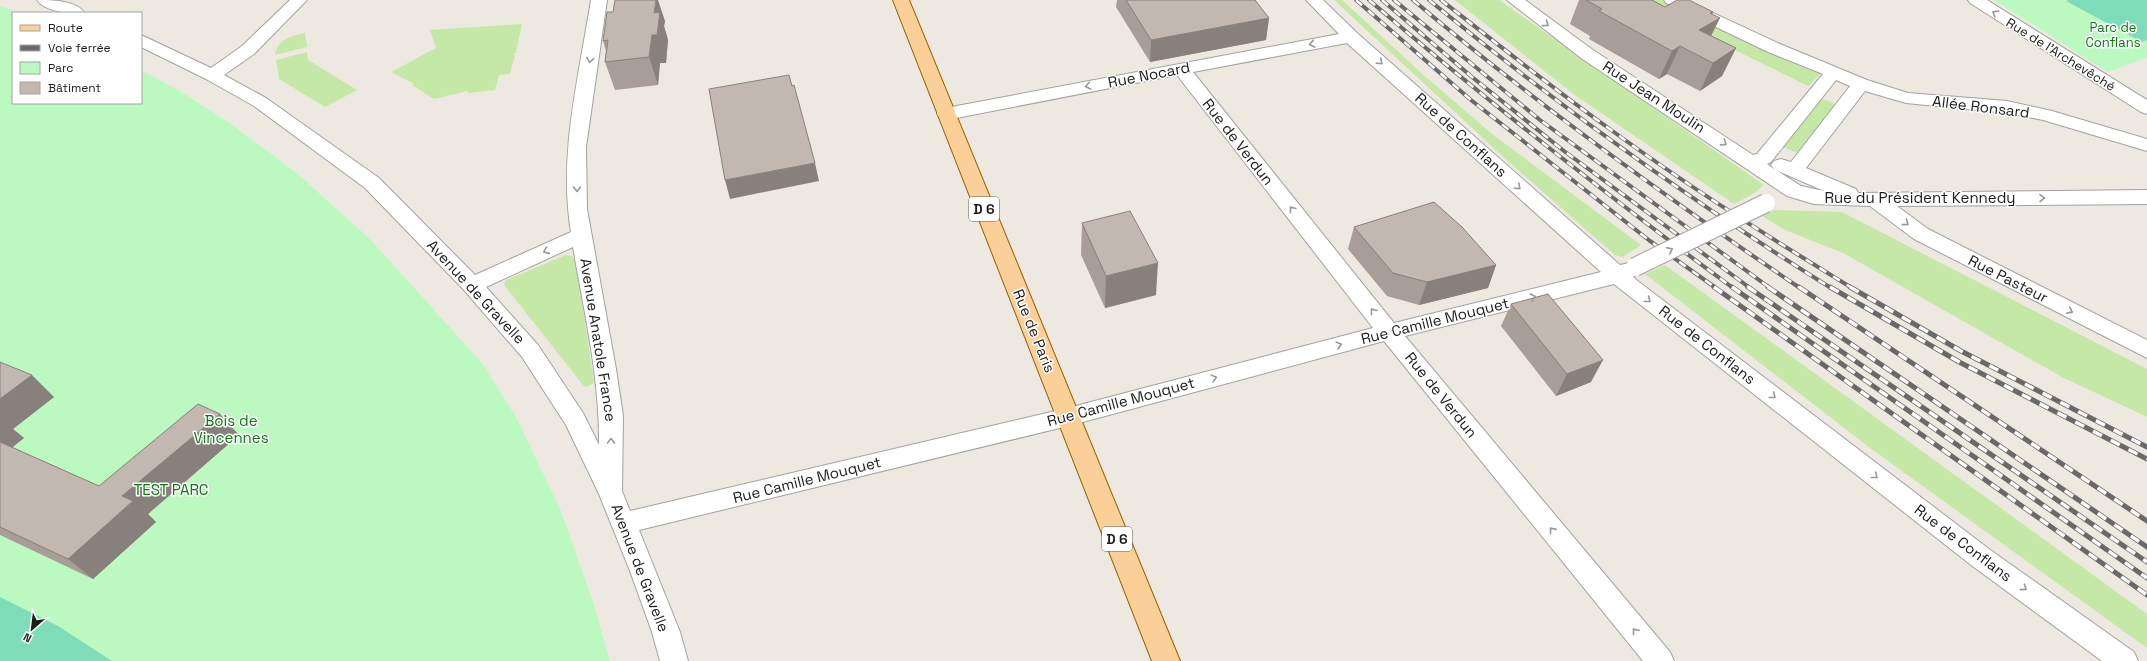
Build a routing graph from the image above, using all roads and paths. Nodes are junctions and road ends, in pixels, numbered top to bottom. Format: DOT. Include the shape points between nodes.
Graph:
graph roads {
  1 [pos="45,0"];
  2 [pos="299,0"];
  3 [pos="599,0"];
  4 [pos="901,0"];
  5 [pos="1314,0"];
  6 [pos="1516,0"];
  7 [pos="1672,0"];
  8 [pos="1976,0"];
  9 [pos="75,12"];
  10 [pos="1351,37"];
  11 [pos="142,40"];
  12 [pos="1181,69"];
  13 [pos="1833,73"];
  14 [pos="212,75"];
  15 [pos="1861,84"];
  16 [pos="2147,108"];
  17 [pos="946,114"];
  18 [pos="2147,144"];
  19 [pos="1758,160"];
  20 [pos="1794,171"];
  21 [pos="1794,191"];
  22 [pos="2147,197"];
  23 [pos="1867,199"];
  24 [pos="582,235"];
  25 [pos="1626,271"];
  26 [pos="472,285"];
  27 [pos="1389,332"];
  28 [pos="2147,350"];
  29 [pos="611,416"];
  30 [pos="1068,417"];
  31 [pos="576,420"];
  32 [pos="612,494"];
  33 [pos="624,523"];
  34 [pos="674,661"];
  35 [pos="1166,661"];
  36 [pos="1660,661"];
  37 [pos="2124,661"];
  1 -- 9 [label="street"];
  2 -- 14 [label="street" via="248,50"];
  3 -- 24 [label="street, Avenue Anatole France, one-way" via="577,147 577,209"];
  4 -- 17 [label="main road, Rue de Paris / D 6"];
  5 -- 10 [label="street, Rue de Conflans"];
  6 -- 19 [label="street, Rue Jean Moulin, one-way" via="1587,54"];
  7 -- 13 [label="street, Allée Ronsard"];
  16 -- 8 [label="street, Rue de l'Archevêché, one-way"];
  10 -- 12 [label="street, Rue Nocard, one-way"];
  10 -- 25 [label="street, Rue de Conflans, one-way"];
  11 -- 14 [label="street, Avenue de Gravelle"];
  12 -- 17 [label="street, Rue Nocard, one-way"];
  27 -- 12 [label="street, Rue de Verdun, one-way"];
  13 -- 15 [label="street, Allée Ronsard"];
  13 -- 19 [label="street"];
  14 -- 26 [label="street, Avenue de Gravelle" via="260,102 372,183"];
  15 -- 18 [label="street, Allée Ronsard" via="1906,98 2013,108"];
  15 -- 20 [label="street"];
  17 -- 30 [label="main road, Rue de Paris / D 6"];
  19 -- 20 [label="street"];
  19 -- 21 [label="street, Rue Jean Moulin"];
  20 -- 23 [label="street"];
  21 -- 23 [label="street, Rue du Président Kennedy" via="1814,197"];
  25 -- 21 [label="street, one-way, bridge"];
  23 -- 22 [label="street, Rue du Président Kennedy, one-way"];
  23 -- 28 [label="street, Rue Pasteur, one-way" via="1920,234"];
  24 -- 26 [label="street, Avenue Anatole France, one-way"];
  24 -- 29 [label="street, Avenue Anatole France"];
  27 -- 25 [label="street, Rue Camille Mouquet, one-way"];
  25 -- 37 [label="street, Rue de Conflans, one-way" via="1974,552"];
  26 -- 31 [label="street, Avenue de Gravelle" via="530,351"];
  30 -- 27 [label="street, Rue Camille Mouquet, one-way"];
  36 -- 27 [label="street, Rue de Verdun, one-way"];
  29 -- 31 [label="street"];
  32 -- 29 [label="street, Avenue Anatole France, one-way"];
  30 -- 33 [label="street, Rue Camille Mouquet"];
  30 -- 35 [label="main road, Rue de Paris / D 6"];
  31 -- 32 [label="street, Avenue de Gravelle"];
  32 -- 33 [label="street, Avenue de Gravelle"];
  33 -- 34 [label="street, Avenue de Gravelle" via="666,632"];
}
